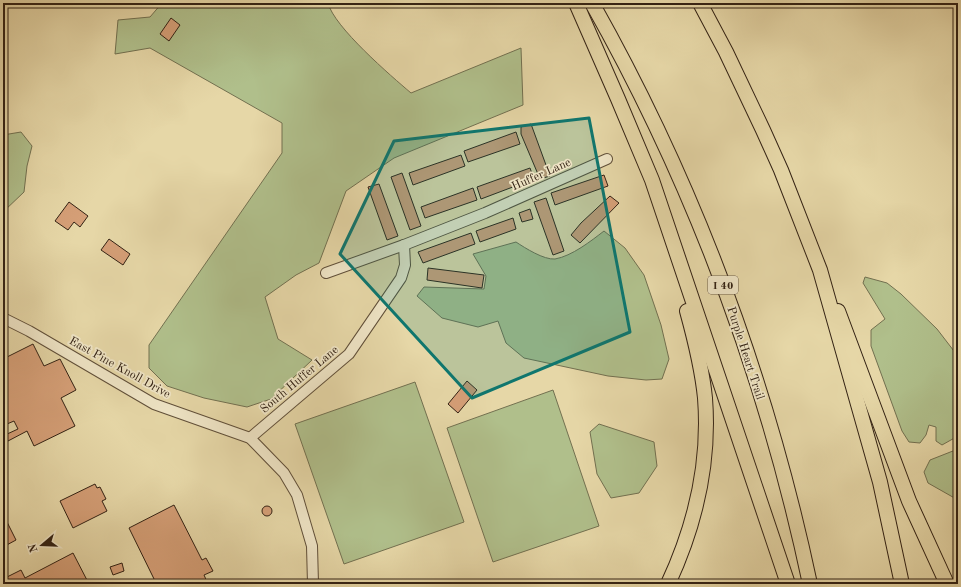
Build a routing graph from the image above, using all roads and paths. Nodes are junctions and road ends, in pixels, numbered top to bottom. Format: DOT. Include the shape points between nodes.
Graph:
graph roads {
  1 [pos="576,3"];
  2 [pos="592,3"];
  3 [pos="700,3"];
  4 [pos="608,159"];
  5 [pos="671,237"];
  6 [pos="404,245"];
  7 [pos="820,270"];
  8 [pos="326,273"];
  9 [pos="3,318"];
  10 [pos="250,438"];
  11 [pos="787,579"];
  12 [pos="314,584"];
  13 [pos="668,584"];
  14 [pos="810,584"];
  15 [pos="902,584"];
  16 [pos="947,584"];
  1 -- 5 [label="highway" via="639,148"];
  2 -- 14 [label="highway, Purple Heart Trail / I 40" via="666,147 722,282 771,428 795,515"];
  3 -- 7 [label="highway" via="766,137"];
  4 -- 6 [label="street, Huffer Lane"];
  5 -- 11 [label="highway"];
  5 -- 13 [label="highway" via="701,374 706,420 705,450 698,498 686,540"];
  6 -- 8 [label="street"];
  6 -- 10 [label="street, South Huffer Lane" via="405,265 401,278 349,354"];
  7 -- 15 [label="highway" via="880,482"];
  7 -- 16 [label="highway" via="847,330 909,501"];
  9 -- 10 [label="street, East Pine Knoll Drive" via="154,404"];
  10 -- 12 [label="street" via="284,473 297,495 312,546"];
}
